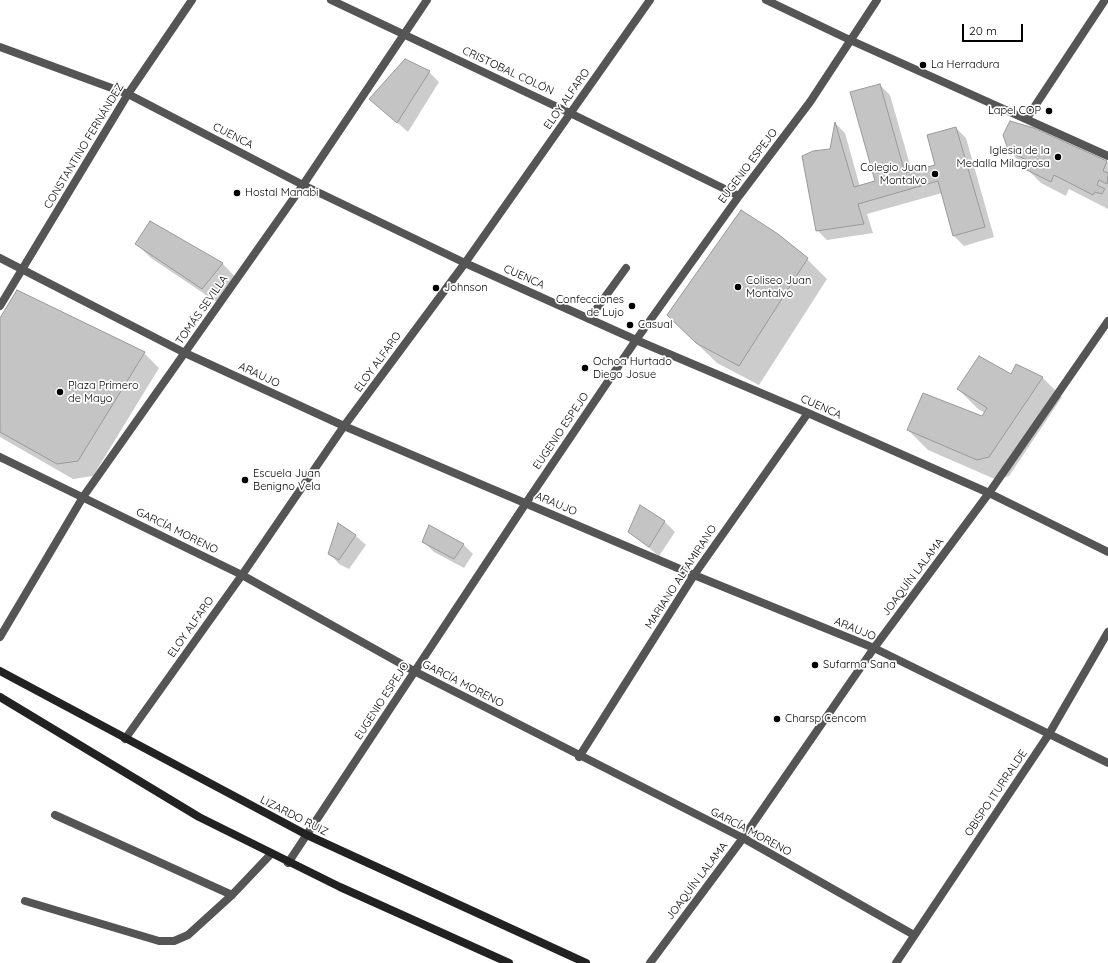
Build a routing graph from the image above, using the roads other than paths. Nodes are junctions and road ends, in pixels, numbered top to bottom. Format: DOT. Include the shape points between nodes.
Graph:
graph roads {
  1 [pos="192,0"];
  2 [pos="330,0"];
  3 [pos="427,0"];
  4 [pos="650,0"];
  5 [pos="766,0"];
  6 [pos="877,0"];
  7 [pos="1105,0"];
  8 [pos="404,35"];
  9 [pos="850,40"];
  10 [pos="0,47"];
  11 [pos="128,94"];
  12 [pos="570,113"];
  13 [pos="1027,118"];
  14 [pos="1108,156"];
  15 [pos="303,185"];
  16 [pos="739,196"];
  17 [pos="0,258"];
  18 [pos="465,263"];
  19 [pos="626,268"];
  20 [pos="22,271"];
  21 [pos="0,306"];
  22 [pos="589,319"];
  23 [pos="1108,321"];
  24 [pos="636,340"];
  25 [pos="185,353"];
  26 [pos="808,413"];
  27 [pos="344,426"];
  28 [pos="0,457"];
  29 [pos="989,493"];
  30 [pos="83,497"];
  31 [pos="526,503"];
  32 [pos="1108,552"];
  33 [pos="694,574"];
  34 [pos="242,575"];
  35 [pos="1108,632"];
  36 [pos="0,637"];
  37 [pos="874,648"];
  38 [pos="0,671"];
  39 [pos="414,671"];
  40 [pos="0,698"];
  41 [pos="1049,734"];
  42 [pos="125,739"];
  43 [pos="579,757"];
  44 [pos="1108,763"];
  45 [pos="54,815"];
  46 [pos="306,835"];
  47 [pos="743,838"];
  48 [pos="271,854"];
  49 [pos="288,863"];
  50 [pos="232,896"];
  51 [pos="25,901"];
  52 [pos="914,935"];
  53 [pos="509,963"];
  54 [pos="586,963"];
  55 [pos="650,963"];
  56 [pos="896,963"];
  1 -- 11 [label="street, CONSTANTINO FERNÁNDEZ"];
  2 -- 8 [label="street, CRISTOBAL COLÓN"];
  3 -- 8 [label="street, TOMÁS SEVILLA"];
  4 -- 12 [label="street, ELOY ALFARO"];
  5 -- 9 [label="street"];
  6 -- 9 [label="street, EUGENIO ESPEJO"];
  7 -- 13 [label="street"];
  8 -- 12 [label="street, CRISTOBAL COLÓN"];
  8 -- 15 [label="street, TOMÁS SEVILLA"];
  9 -- 13 [label="street"];
  9 -- 16 [label="street, EUGENIO ESPEJO" via="810,102"];
  10 -- 11 [label="street, CUENCA"];
  11 -- 15 [label="street, CUENCA"];
  11 -- 20 [label="street, CONSTANTINO FERNÁNDEZ"];
  12 -- 16 [label="street, CRISTOBAL COLÓN"];
  12 -- 18 [label="street, ELOY ALFARO"];
  13 -- 14 [label="street"];
  15 -- 18 [label="street, CUENCA"];
  15 -- 25 [label="street, TOMÁS SEVILLA"];
  16 -- 24 [label="street, EUGENIO ESPEJO"];
  17 -- 20 [label="street, ARAUJO"];
  18 -- 22 [label="street, CUENCA"];
  18 -- 27 [label="street, ELOY ALFARO"];
  19 -- 22 [label="street"];
  20 -- 21 [label="street, CONSTANTINO FERNÁNDEZ"];
  20 -- 25 [label="street, ARAUJO"];
  22 -- 24 [label="street, CUENCA"];
  23 -- 29 [label="street, JOAQUÍN LALAMA"];
  24 -- 26 [label="street, CUENCA"];
  24 -- 31 [label="street, EUGENIO ESPEJO"];
  25 -- 27 [label="street, ARAUJO"];
  25 -- 30 [label="street, TOMÁS SEVILLA"];
  26 -- 29 [label="street, CUENCA"];
  26 -- 33 [label="street, MARIANO ALTAMIRANO"];
  27 -- 31 [label="street, ARAUJO"];
  27 -- 34 [label="street, ELOY ALFARO"];
  28 -- 30 [label="street, GARCÍA MORENO"];
  29 -- 32 [label="street, CUENCA"];
  29 -- 37 [label="street, JOAQUÍN LALAMA"];
  30 -- 34 [label="street, GARCÍA MORENO"];
  30 -- 36 [label="street, TOMÁS SEVILLA"];
  31 -- 33 [label="street, ARAUJO"];
  31 -- 39 [label="street, EUGENIO ESPEJO"];
  33 -- 37 [label="street, ARAUJO"];
  33 -- 43 [label="street, MARIANO ALTAMIRANO"];
  34 -- 39 [label="street, GARCÍA MORENO"];
  34 -- 42 [label="street, ELOY ALFARO"];
  35 -- 41 [label="street, OBISPO ITURRALDE"];
  37 -- 41 [label="street, ARAUJO"];
  37 -- 47 [label="street, JOAQUÍN LALAMA"];
  38 -- 42 [label="main road, LIZARDO RUIZ"];
  39 -- 43 [label="street, GARCÍA MORENO"];
  39 -- 46 [label="street, EUGENIO ESPEJO"];
  40 -- 48 [label="main road" via="198,817"];
  41 -- 44 [label="street, ARAUJO"];
  41 -- 52 [label="street, OBISPO ITURRALDE"];
  42 -- 46 [label="main road, LIZARDO RUIZ"];
  43 -- 47 [label="street, GARCÍA MORENO"];
  45 -- 50 [label="street"];
  46 -- 49 [label="street, EUGENIO ESPEJO"];
  46 -- 54 [label="main road, LIZARDO RUIZ"];
  47 -- 52 [label="street, GARCÍA MORENO"];
  47 -- 55 [label="street, JOAQUÍN LALAMA"];
  48 -- 49 [label="main road"];
  48 -- 50 [label="street"];
  49 -- 53 [label="main road"];
  50 -- 51 [label="street" via="188,935 174,941 159,941"];
  52 -- 56 [label="street, OBISPO ITURRALDE"];
}
